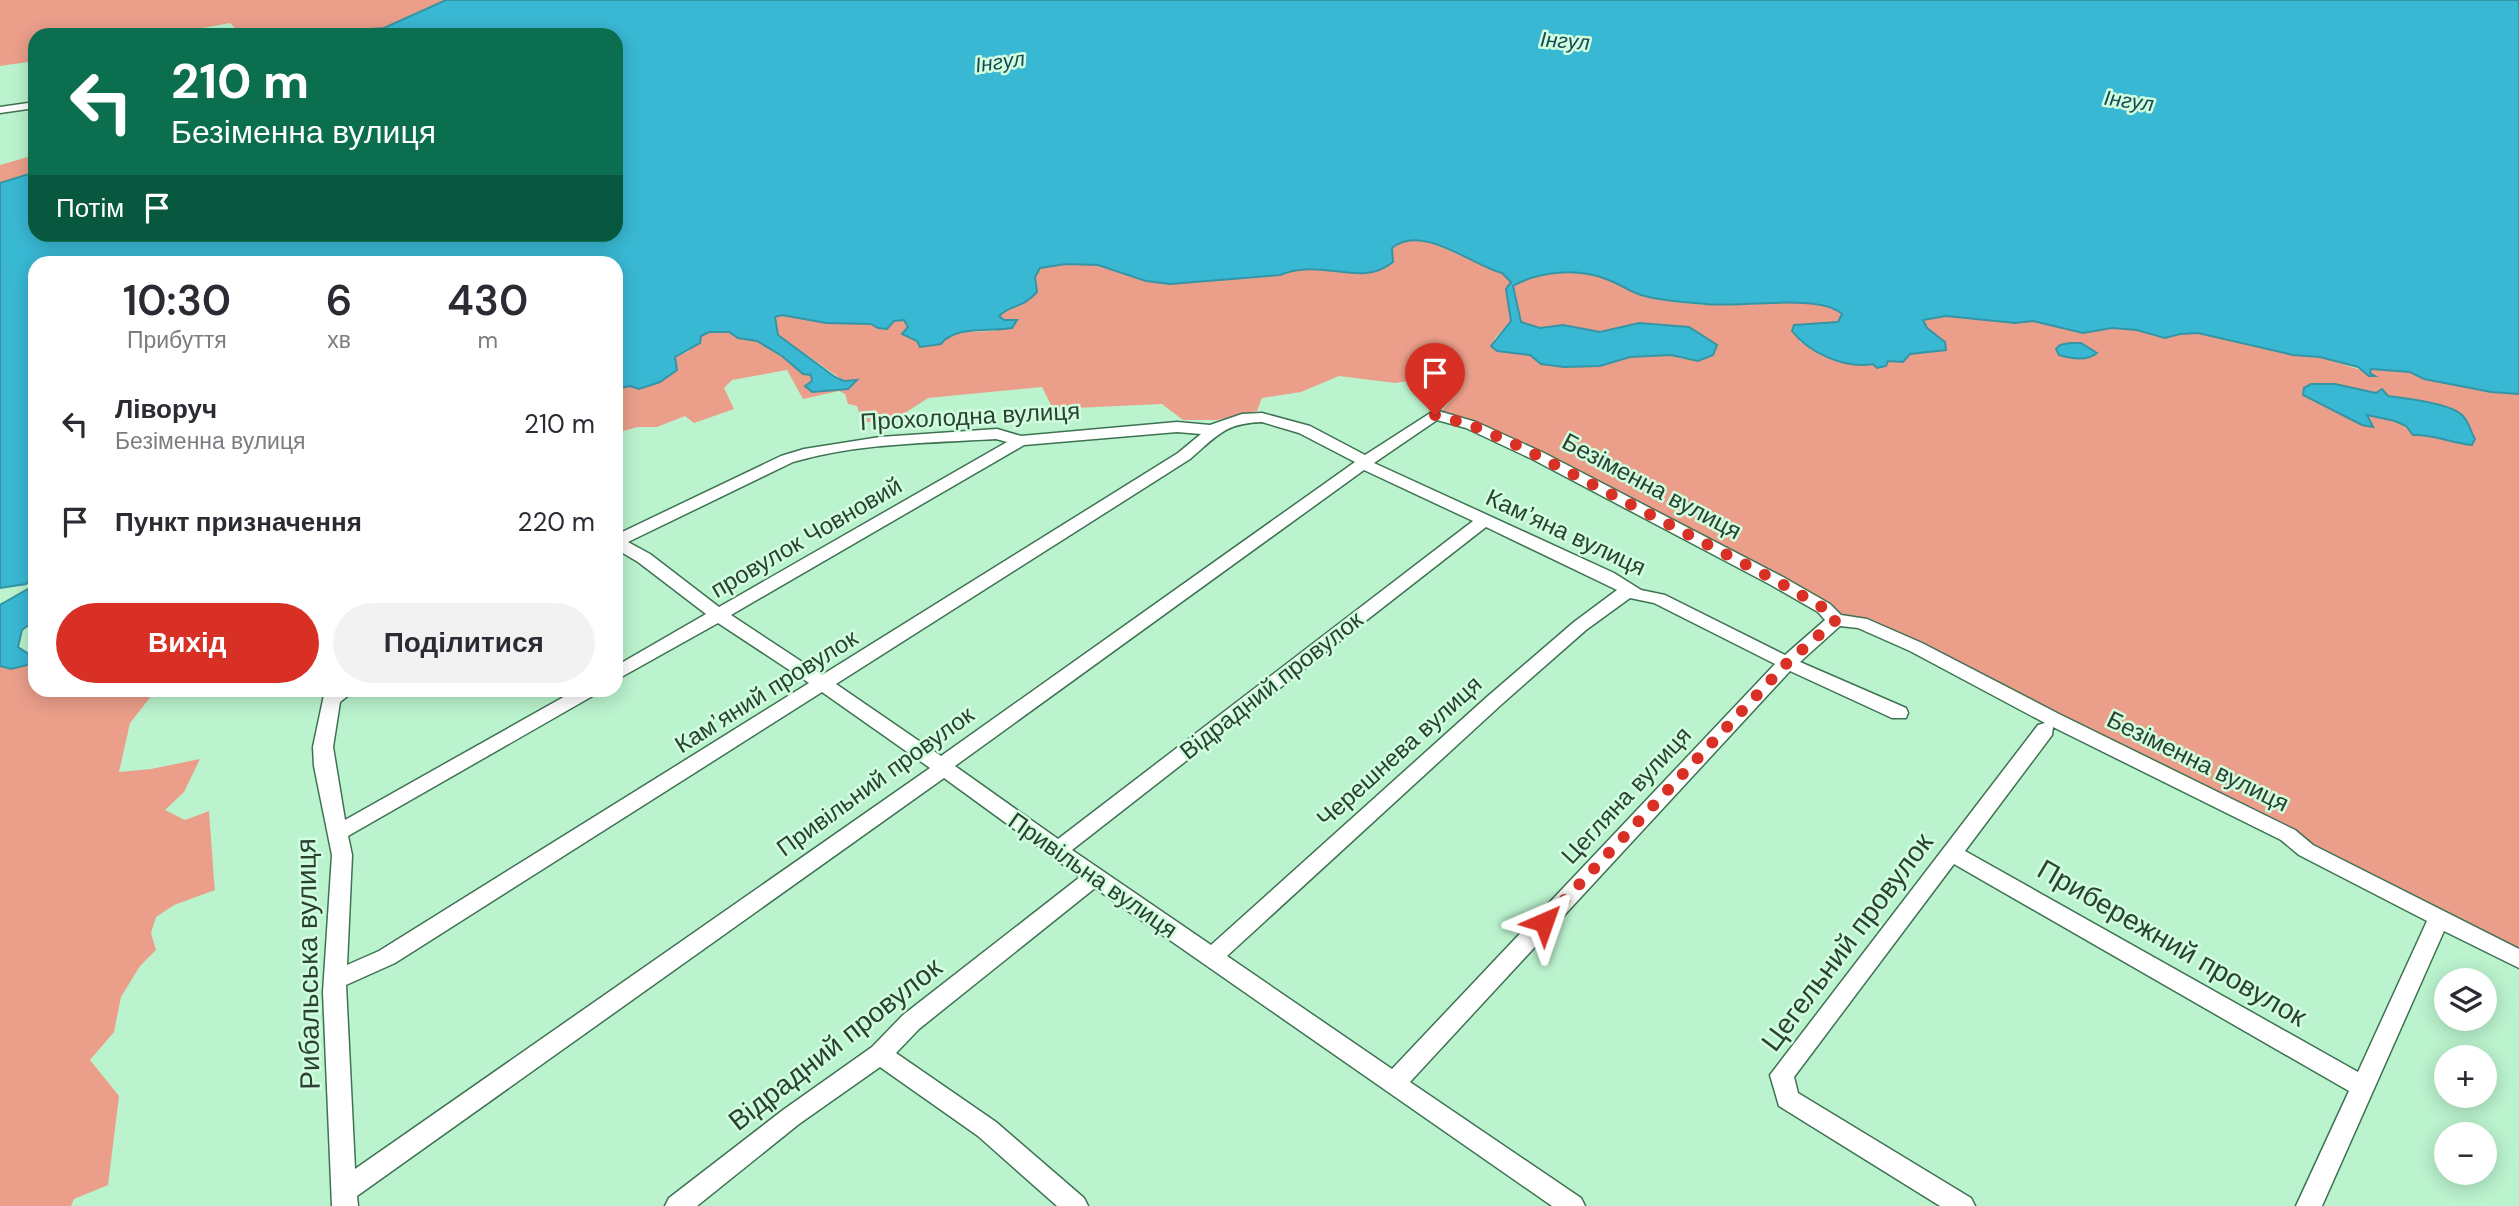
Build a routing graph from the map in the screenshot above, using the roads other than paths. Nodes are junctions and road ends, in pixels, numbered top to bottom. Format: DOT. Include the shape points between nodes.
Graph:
graph roads {
  1 [pos="28,106"];
  2 [pos="0,110"];
  3 [pos="1435,415"];
  4 [pos="1211,430"];
  5 [pos="1020,441"];
  6 [pos="1364,464"];
  7 [pos="1484,520"];
  8 [pos="623,539"];
  9 [pos="623,544"];
  10 [pos="1629,590"];
  11 [pos="719,615"];
  12 [pos="1843,621"];
  13 [pos="1787,663"];
  14 [pos="623,670"];
  15 [pos="823,685"];
  16 [pos="334,697"];
  17 [pos="577,697"];
  18 [pos="1899,713"];
  19 [pos="2045,730"];
  20 [pos="942,769"];
  21 [pos="338,833"];
  22 [pos="1058,850"];
  23 [pos="1952,853"];
  24 [pos="1095,877"];
  25 [pos="2439,918"];
  26 [pos="1211,958"];
  27 [pos="2519,959"];
  28 [pos="336,979"];
  29 [pos="880,1054"];
  30 [pos="1394,1084"];
  31 [pos="2362,1086"];
  32 [pos="345,1198"];
  33 [pos="678,1206"];
  34 [pos="1075,1206"];
  35 [pos="1572,1206"];
  36 [pos="1962,1206"];
  37 [pos="2309,1206"];
  1 -- 2 [label="street"];
  3 -- 6 [label="street, Привільний провулок"];
  3 -- 12 [label="street, Безіменна вулиця" via="1471,425 1538,456 1777,581"];
  4 -- 5 [label="street, Прохолодна вулиця" via="1177,427"];
  4 -- 6 [label="street, Камʼяна вулиця" via="1235,421 1267,418 1294,426 1359,457"];
  4 -- 15 [label="street, Камʼяний провулок" via="1184,456"];
  5 -- 8 [label="street, Прохолодна вулиця" via="997,434 880,442 804,454"];
  5 -- 11 [label="street, провулок Човновий"];
  6 -- 7 [label="street, Камʼяна вулиця"];
  6 -- 20 [label="street, Привільний провулок" via="951,757"];
  7 -- 10 [label="street, Камʼяна вулиця"];
  7 -- 22 [label="street, Відрадний провулок"];
  9 -- 11 [label="street, Привільна вулиця"];
  10 -- 13 [label="street, Камʼяна вулиця" via="1659,599"];
  10 -- 26 [label="street, Черешнева вулиця" via="1580,626 1381,801"];
  11 -- 14 [label="street, провулок Човновий"];
  11 -- 15 [label="street, Привільна вулиця"];
  12 -- 13 [label="street, Цегляна вулиця"];
  12 -- 25 [label="street, Безіменна вулиця" via="1861,623 1977,678 2288,835 2306,850"];
  13 -- 18 [label="street, Камʼяна вулиця"];
  13 -- 30 [label="street, Цегляна вулиця"];
  15 -- 20 [label="street, Привільна вулиця"];
  15 -- 28 [label="street, Камʼяний провулок" via="387,957"];
  16 -- 21 [label="street, Рибальська вулиця" via="323,747"];
  17 -- 21 [label="street"];
  19 -- 23 [label="street, Цегельний провулок"];
  20 -- 22 [label="street, Привільна вулиця"];
  20 -- 32 [label="street, Привільний провулок"];
  21 -- 28 [label="street, Рибальська вулиця" via="342,855"];
  22 -- 24 [label="street, Привільна вулиця"];
  23 -- 31 [label="street, Прибережний провулок"];
  23 -- 36 [label="street, Цегельний провулок" via="1782,1075 1787,1099"];
  24 -- 26 [label="street, Привільна вулиця"];
  24 -- 29 [label="street, Відрадний провулок" via="911,1022"];
  25 -- 27 [label="street, Безіменна вулиця"];
  25 -- 31 [label="street"];
  26 -- 30 [label="street, Привільна вулиця"];
  28 -- 32 [label="street, Рибальська вулиця"];
  29 -- 33 [label="street, Відрадний провулок"];
  29 -- 34 [label="street" via="986,1129"];
  30 -- 35 [label="street, Привільна вулиця"];
  31 -- 37 [label="street"];
}
